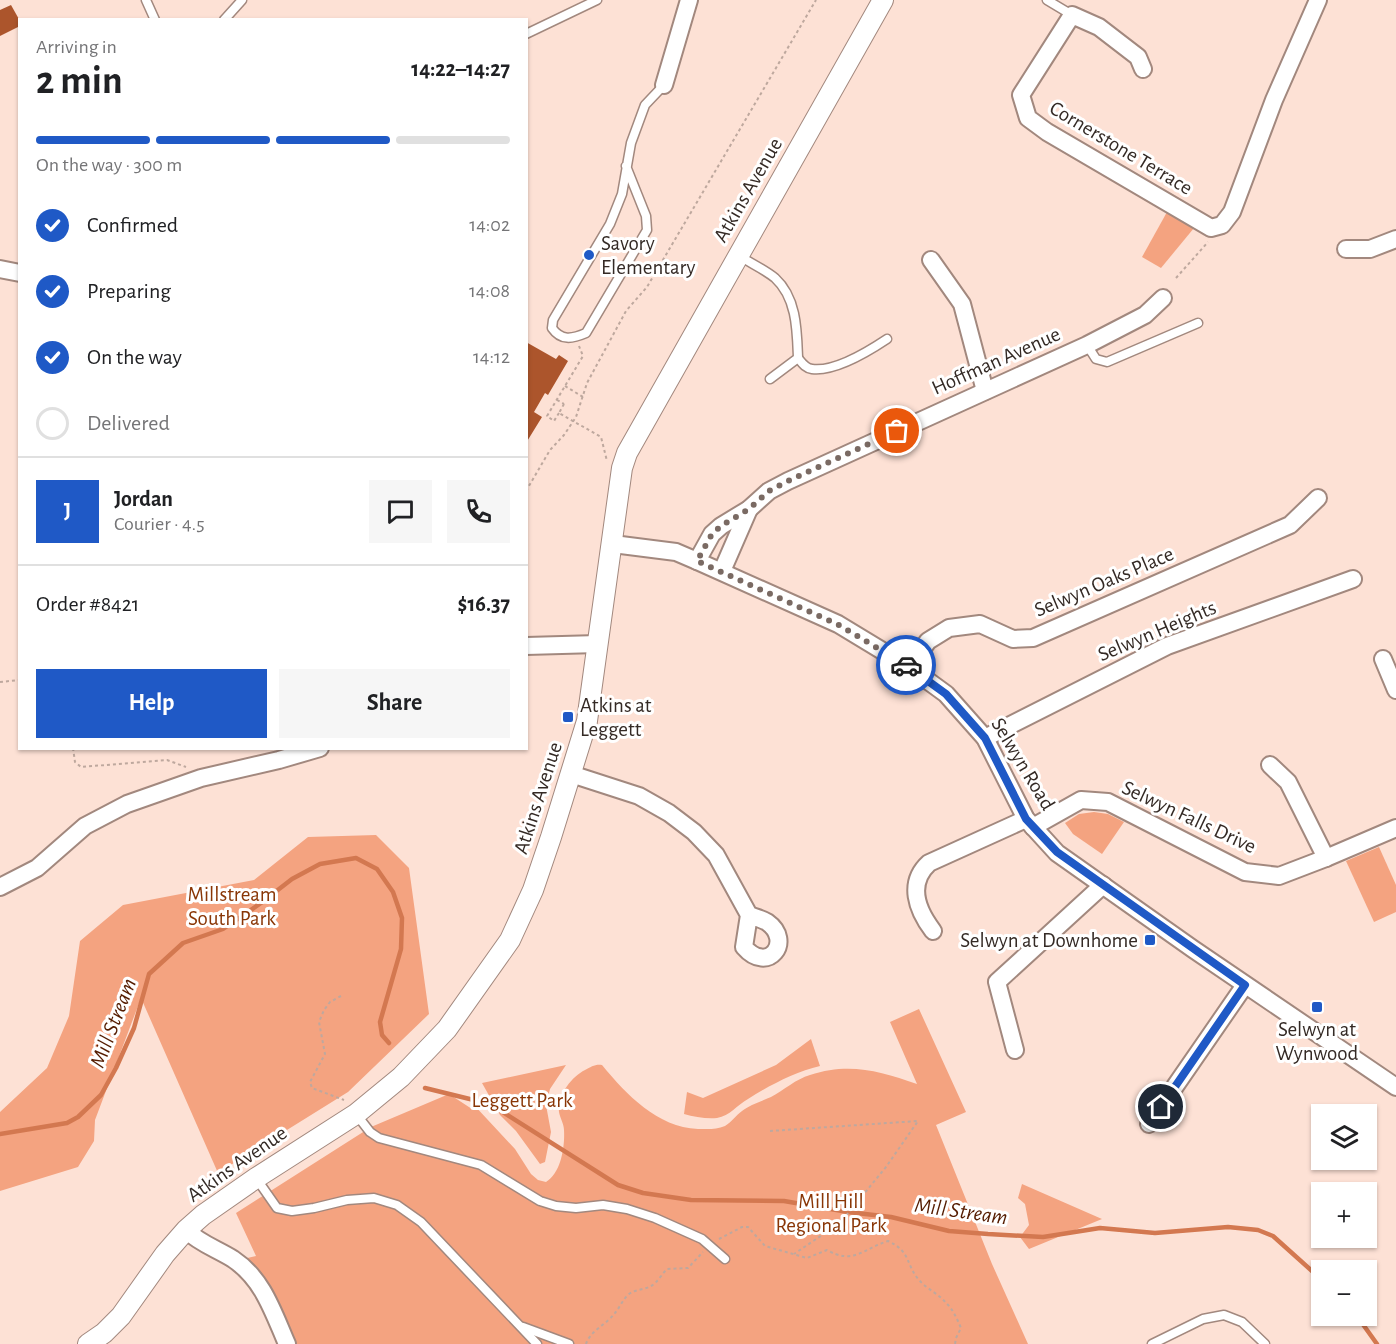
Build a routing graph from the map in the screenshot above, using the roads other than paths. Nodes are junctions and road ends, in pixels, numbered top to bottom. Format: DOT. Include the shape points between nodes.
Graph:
graph roads {
  1 [pos="146,0"];
  2 [pos="242,0"];
  3 [pos="597,0"];
  4 [pos="689,0"];
  5 [pos="884,0"];
  6 [pos="1047,0"];
  7 [pos="1318,0"];
  8 [pos="577,4"];
  9 [pos="1072,15"];
  10 [pos="154,18"];
  11 [pos="226,18"];
  12 [pos="528,33"];
  13 [pos="1143,69"];
  14 [pos="664,85"];
  15 [pos="626,166"];
  16 [pos="1396,239"];
  17 [pos="1346,249"];
  18 [pos="738,255"];
  19 [pos="931,260"];
  20 [pos="0,269"];
  21 [pos="18,273"];
  22 [pos="1163,298"];
  23 [pos="1198,323"];
  24 [pos="887,339"];
  25 [pos="1087,345"];
  26 [pos="798,358"];
  27 [pos="770,379"];
  28 [pos="985,391"];
  29 [pos="1318,498"];
  30 [pos="749,509"];
  31 [pos="612,544"];
  32 [pos="697,561"];
  33 [pos="722,571"];
  34 [pos="1353,579"];
  35 [pos="598,644"];
  36 [pos="528,646"];
  37 [pos="1383,659"];
  38 [pos="909,667"];
  39 [pos="1396,690"];
  40 [pos="985,738"];
  41 [pos="313,750"];
  42 [pos="1269,765"];
  43 [pos="571,774"];
  44 [pos="1029,823"];
  45 [pos="1396,828"];
  46 [pos="1326,858"];
  47 [pos="1103,885"];
  48 [pos="0,887"];
  49 [pos="749,915"];
  50 [pos="933,931"];
  51 [pos="1245,985"];
  52 [pos="1015,1050"];
  53 [pos="1396,1087"];
  54 [pos="356,1114"];
  55 [pos="1149,1124"];
  56 [pos="256,1178"];
  57 [pos="186,1230"];
  58 [pos="725,1259"];
  59 [pos="520,1326"];
  60 [pos="88,1344"];
  61 [pos="286,1344"];
  62 [pos="537,1344"];
  63 [pos="569,1344"];
  64 [pos="1152,1344"];
  65 [pos="1265,1344"];
  1 -- 10 [label="lane"];
  2 -- 11 [label="lane"];
  3 -- 8 [label="lane"];
  4 -- 14 [label="street"];
  5 -- 18 [label="street, Atkins Avenue"];
  6 -- 9 [label="lane"];
  7 -- 9 [label="street, Cornerstone Terrace" via="1274,100 1232,212 1210,235 1028,118 1021,95"];
  8 -- 12 [label="lane"];
  9 -- 13 [label="street" via="1099,27 1138,57"];
  14 -- 15 [label="lane" via="645,105"];
  15 -- 15 [label="lane" via="622,194 610,224 553,320 552,328 557,335 576,338 586,333 647,230 646,216"];
  16 -- 17 [label="street" via="1370,249"];
  18 -- 26 [label="lane" via="775,278 786,293 793,308"];
  18 -- 31 [label="street, Atkins Avenue" via="627,453"];
  19 -- 28 [label="street" via="962,304"];
  20 -- 21 [label="street"];
  22 -- 25 [label="street, Hoffman Avenue" via="1145,315"];
  23 -- 25 [label="lane" via="1107,362 1096,358"];
  24 -- 26 [label="lane" via="865,353 826,368 812,369"];
  25 -- 28 [label="street, Hoffman Avenue"];
  26 -- 27 [label="lane"];
  28 -- 30 [label="street, Hoffman Avenue" via="788,481"];
  29 -- 38 [label="street, Selwyn Oaks Place" via="1290,525 1033,638 1013,639 980,624 949,628 928,641"];
  30 -- 32 [label="street, Hoffman Avenue" via="712,534"];
  30 -- 33 [label="street, Hoffman Avenue"];
  31 -- 32 [label="street, Selwyn Road" via="675,552"];
  31 -- 35 [label="street, Atkins Avenue"];
  32 -- 33 [label="street, Selwyn Road"];
  33 -- 38 [label="street, Selwyn Road" via="837,624"];
  34 -- 40 [label="street, Selwyn Heights" via="1167,646"];
  35 -- 36 [label="street"];
  35 -- 43 [label="street, Atkins Avenue" via="587,721"];
  37 -- 39 [label="street"];
  38 -- 40 [label="street, Selwyn Road" via="946,694"];
  40 -- 44 [label="street, Selwyn Road"];
  41 -- 48 [label="street" via="201,778 127,804 85,826 37,868"];
  42 -- 46 [label="street" via="1288,782"];
  43 -- 49 [label="street" via="639,796 694,832 716,855"];
  43 -- 54 [label="street, Atkins Avenue" via="533,890 510,940 447,1029 401,1077"];
  44 -- 46 [label="street, Selwyn Falls Drive" via="1081,800 1108,802 1245,872 1279,876"];
  44 -- 47 [label="street, Selwyn Road" via="1057,852"];
  44 -- 50 [label="street, Selwyn Falls Drive" via="929,863 921,870 917,880 918,905"];
  45 -- 46 [label="street, Selwyn Falls Drive"];
  47 -- 51 [label="street, Selwyn Road"];
  47 -- 52 [label="street" via="997,982"];
  51 -- 53 [label="street, Selwyn Road"];
  51 -- 55 [label="street"];
  54 -- 56 [label="street, Atkins Avenue"];
  54 -- 58 [label="lane" via="379,1138 481,1165 540,1201 556,1206 627,1209 686,1231 711,1245"];
  56 -- 57 [label="street, Atkins Avenue"];
  56 -- 59 [label="lane" via="277,1208 292,1211 374,1198 397,1205 421,1222"];
  57 -- 60 [label="street, Atkins Avenue" via="122,1316"];
  57 -- 61 [label="street" via="234,1259 253,1276"];
  59 -- 62 [label="lane"];
  59 -- 63 [label="lane"];
  64 -- 65 [label="lane" via="1203,1319 1224,1315 1242,1322"];
}
